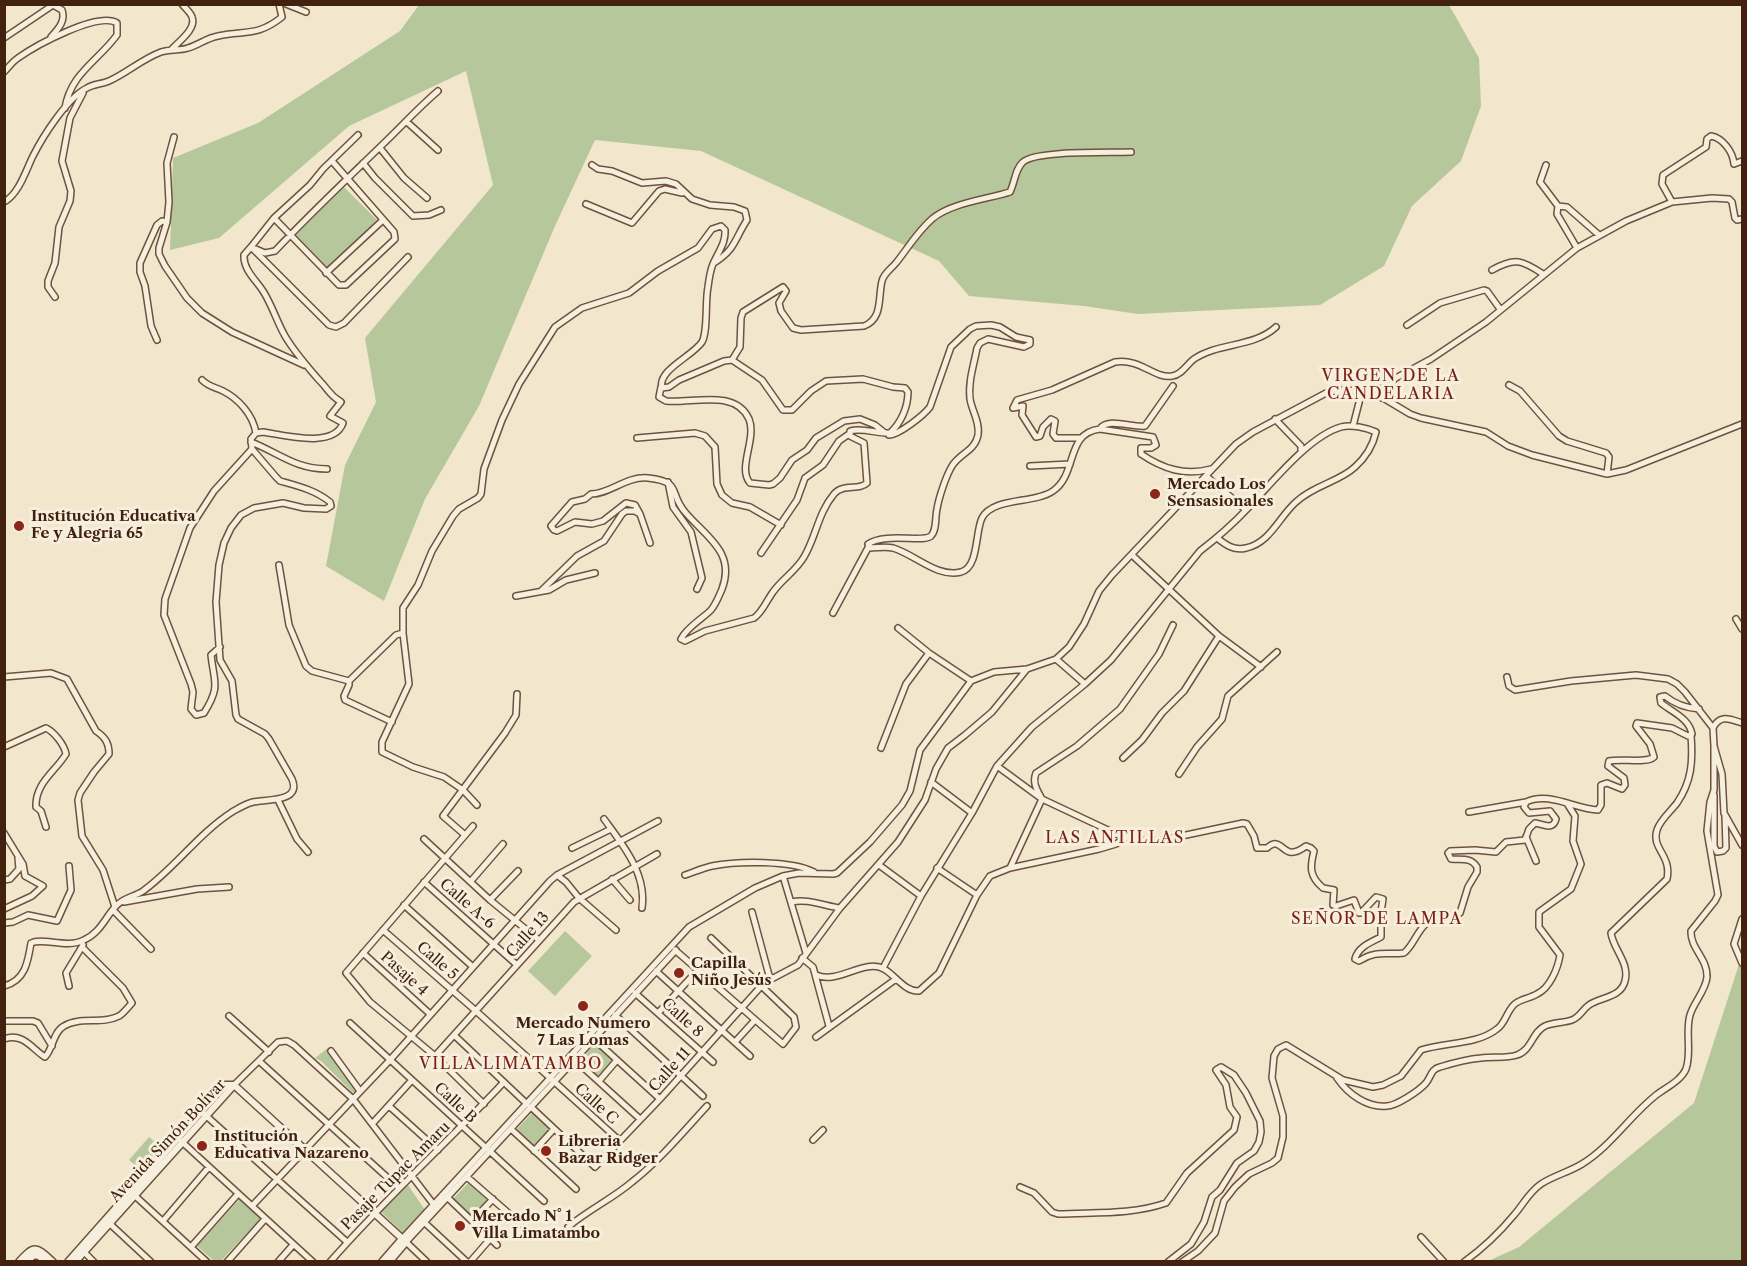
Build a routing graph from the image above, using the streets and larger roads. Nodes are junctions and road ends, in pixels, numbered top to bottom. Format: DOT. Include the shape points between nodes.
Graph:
graph roads {
  1 [pos="183,4"];
  2 [pos="279,4"];
  3 [pos="286,4"];
  4 [pos="306,12"];
  5 [pos="4,38"];
  6 [pos="50,39"];
  7 [pos="171,50"];
  8 [pos="4,72"];
  9 [pos="88,87"];
  10 [pos="438,91"];
  11 [pos="64,110"];
  12 [pos="407,123"];
  13 [pos="358,135"];
  14 [pos="174,137"];
  15 [pos="380,148"];
  16 [pos="438,150"];
  17 [pos="1131,152"];
  18 [pos="332,161"];
  19 [pos="1743,161"];
  20 [pos="363,163"];
  21 [pos="592,165"];
  22 [pos="1546,165"];
  23 [pos="346,179"];
  24 [pos="686,194"];
  25 [pos="427,198"];
  26 [pos="4,202"];
  27 [pos="1672,202"];
  28 [pos="586,204"];
  29 [pos="1558,206"];
  30 [pos="441,210"];
  31 [pos="274,218"];
  32 [pos="1743,219"];
  33 [pos="383,220"];
  34 [pos="167,222"];
  35 [pos="290,234"];
  36 [pos="1599,235"];
  37 [pos="251,247"];
  38 [pos="1577,248"];
  39 [pos="408,257"];
  40 [pos="713,264"];
  41 [pos="1492,270"];
  42 [pos="326,273"];
  43 [pos="1543,274"];
  44 [pos="55,297"];
  45 [pos="1500,309"];
  46 [pos="1407,325"];
  47 [pos="1276,327"];
  48 [pos="157,340"];
  49 [pos="732,360"];
  50 [pos="305,365"];
  51 [pos="202,380"];
  52 [pos="1394,380"];
  53 [pos="1509,385"];
  54 [pos="1173,386"];
  55 [pos="661,387"];
  56 [pos="1362,391"];
  57 [pos="1385,399"];
  58 [pos="1275,419"];
  59 [pos="1743,424"];
  60 [pos="1353,426"];
  61 [pos="1100,429"];
  62 [pos="255,433"];
  63 [pos="849,434"];
  64 [pos="886,434"];
  65 [pos="637,438"];
  66 [pos="1080,438"];
  67 [pos="250,442"];
  68 [pos="252,449"];
  69 [pos="1301,453"];
  70 [pos="1070,464"];
  71 [pos="1030,466"];
  72 [pos="1214,468"];
  73 [pos="327,469"];
  74 [pos="1608,474"];
  75 [pos="1206,476"];
  76 [pos="668,482"];
  77 [pos="1246,510"];
  78 [pos="640,514"];
  79 [pos="781,525"];
  80 [pos="1217,538"];
  81 [pos="650,543"];
  82 [pos="869,546"];
  83 [pos="761,553"];
  84 [pos="1132,555"];
  85 [pos="279,565"];
  86 [pos="595,573"];
  87 [pos="1168,588"];
  88 [pos="697,589"];
  89 [pos="541,591"];
  90 [pos="516,596"];
  91 [pos="833,613"];
  92 [pos="1736,619"];
  93 [pos="1173,625"];
  94 [pos="898,628"];
  95 [pos="1743,629"];
  96 [pos="403,633"];
  97 [pos="1219,636"];
  98 [pos="220,647"];
  99 [pos="1277,652"];
  100 [pos="929,654"];
  101 [pos="1056,658"];
  102 [pos="1262,667"];
  103 [pos="1027,669"];
  104 [pos="1507,677"];
  105 [pos="4,678"];
  106 [pos="349,681"];
  107 [pos="971,681"];
  108 [pos="1085,684"];
  109 [pos="517,694"];
  110 [pos="1699,709"];
  111 [pos="392,722"];
  112 [pos="1743,723"];
  113 [pos="1713,728"];
  114 [pos="1691,735"];
  115 [pos="1714,746"];
  116 [pos="4,747"];
  117 [pos="881,748"];
  118 [pos="1123,758"];
  119 [pos="997,766"];
  120 [pos="1179,774"];
  121 [pos="931,782"];
  122 [pos="463,790"];
  123 [pos="1714,790"];
  124 [pos="1042,799"];
  125 [pos="278,800"];
  126 [pos="1526,802"];
  127 [pos="1567,804"];
  128 [pos="477,805"];
  129 [pos="1469,812"];
  130 [pos="972,813"];
  131 [pos="1724,813"];
  132 [pos="604,819"];
  133 [pos="658,820"];
  134 [pos="473,826"];
  135 [pos="46,827"];
  136 [pos="611,829"];
  137 [pos="4,832"];
  138 [pos="465,835"];
  139 [pos="1526,837"];
  140 [pos="1125,838"];
  141 [pos="424,839"];
  142 [pos="620,842"];
  143 [pos="502,844"];
  144 [pos="1743,845"];
  145 [pos="572,848"];
  146 [pos="308,852"];
  147 [pos="657,854"];
  148 [pos="18,858"];
  149 [pos="445,858"];
  150 [pos="1536,861"];
  151 [pos="879,865"];
  152 [pos="69,866"];
  153 [pos="635,867"];
  154 [pos="937,868"];
  155 [pos="1010,868"];
  156 [pos="518,871"];
  157 [pos="815,873"];
  158 [pos="557,875"];
  159 [pos="685,875"];
  160 [pos="783,876"];
  161 [pos="612,879"];
  162 [pos="4,880"];
  163 [pos="471,881"];
  164 [pos="424,882"];
  165 [pos="229,887"];
  166 [pos="977,895"];
  167 [pos="921,896"];
  168 [pos="579,898"];
  169 [pos="490,900"];
  170 [pos="630,900"];
  171 [pos="792,902"];
  172 [pos="404,905"];
  173 [pos="116,907"];
  174 [pos="642,908"];
  175 [pos="840,908"];
  176 [pos="4,909"];
  177 [pos="752,912"];
  178 [pos="1743,919"];
  179 [pos="515,921"];
  180 [pos="4,922"];
  181 [pos="383,930"];
  182 [pos="616,930"];
  183 [pos="711,938"];
  184 [pos="540,940"];
  185 [pos="83,944"];
  186 [pos="495,944"];
  187 [pos="151,949"];
  188 [pos="673,949"];
  189 [pos="363,953"];
  190 [pos="804,956"];
  191 [pos="1743,963"];
  192 [pos="517,965"];
  193 [pos="473,967"];
  194 [pos="883,968"];
  195 [pos="656,970"];
  196 [pos="697,971"];
  197 [pos="816,975"];
  198 [pos="770,979"];
  199 [pos="896,979"];
  200 [pos="4,986"];
  201 [pos="69,986"];
  202 [pos="761,986"];
  203 [pos="452,990"];
  204 [pos="679,991"];
  205 [pos="635,993"];
  206 [pos="741,1008"];
  207 [pos="476,1011"];
  208 [pos="430,1014"];
  209 [pos="658,1014"];
  210 [pos="615,1015"];
  211 [pos="229,1016"];
  212 [pos="755,1020"];
  213 [pos="4,1021"];
  214 [pos="350,1023"];
  215 [pos="829,1026"];
  216 [pos="722,1031"];
  217 [pos="454,1035"];
  218 [pos="411,1036"];
  219 [pos="816,1037"];
  220 [pos="4,1039"];
  221 [pos="594,1040"];
  222 [pos="735,1042"];
  223 [pos="52,1046"];
  224 [pos="331,1051"];
  225 [pos="268,1052"];
  226 [pos="702,1052"];
  227 [pos="435,1056"];
  228 [pos="750,1056"];
  229 [pos="390,1060"];
  230 [pos="575,1060"];
  231 [pos="617,1060"];
  232 [pos="259,1061"];
  233 [pos="713,1062"];
  234 [pos="1335,1075"];
  235 [pos="680,1076"];
  236 [pos="412,1080"];
  237 [pos="552,1081"];
  238 [pos="599,1081"];
  239 [pos="504,1082"];
  240 [pos="234,1085"];
  241 [pos="360,1091"];
  242 [pos="703,1096"];
  243 [pos="353,1099"];
  244 [pos="660,1099"];
  245 [pos="484,1104"];
  246 [pos="389,1106"];
  247 [pos="529,1106"];
  248 [pos="707,1106"];
  249 [pos="204,1113"];
  250 [pos="640,1119"];
  251 [pos="328,1124"];
  252 [pos="372,1124"];
  253 [pos="463,1127"];
  254 [pos="511,1129"];
  255 [pos="554,1129"];
  256 [pos="823,1130"];
  257 [pos="180,1140"];
  258 [pos="813,1140"];
  259 [pos="620,1141"];
  260 [pos="305,1150"];
  261 [pos="438,1150"];
  262 [pos="488,1150"];
  263 [pos="534,1151"];
  264 [pos="209,1167"];
  265 [pos="411,1177"];
  266 [pos="467,1177"];
  267 [pos="278,1178"];
  268 [pos="1020,1187"];
  269 [pos="399,1188"];
  270 [pos="576,1189"];
  271 [pos="132,1193"];
  272 [pos="238,1194"];
  273 [pos="448,1198"];
  274 [pos="493,1199"];
  275 [pos="544,1201"];
  276 [pos="252,1206"];
  277 [pos="436,1207"];
  278 [pos="374,1213"];
  279 [pos="265,1219"];
  280 [pos="163,1221"];
  281 [pos="472,1221"];
  282 [pos="109,1223"];
  283 [pos="424,1223"];
  284 [pos="521,1224"];
  285 [pos="568,1227"];
  286 [pos="1421,1238"];
  287 [pos="490,1239"];
  288 [pos="404,1240"];
  289 [pos="347,1242"];
  290 [pos="293,1245"];
  291 [pos="497,1245"];
  292 [pos="191,1246"];
  293 [pos="82,1251"];
  294 [pos="204,1261"];
  295 [pos="19,1262"];
  296 [pos="26,1262"];
  297 [pos="46,1262"];
  298 [pos="53,1262"];
  299 [pos="68,1262"];
  300 [pos="75,1262"];
  301 [pos="94,1262"];
  302 [pos="151,1262"];
  303 [pos="227,1262"];
  304 [pos="278,1262"];
  305 [pos="313,1262"];
  306 [pos="330,1262"];
  307 [pos="382,1262"];
  308 [pos="389,1262"];
  309 [pos="427,1262"];
  310 [pos="468,1262"];
  311 [pos="1168,1262"];
  312 [pos="1182,1262"];
  313 [pos="1444,1262"];
  314 [pos="1464,1262"];
  1 -- 7 [label="street" via="193,21"];
  2 -- 7 [label="street" via="282,17 262,30 219,36"];
  3 -- 4 [label="street"];
  5 -- 6 [label="street" via="53,5 64,16"];
  6 -- 8 [label="street"];
  6 -- 11 [label="street" via="91,23 117,23 117,35 74,83"];
  7 -- 9 [label="street"];
  9 -- 11 [label="street"];
  9 -- 44 [label="street" via="70,118 62,161 71,191 48,281"];
  10 -- 12 [label="street"];
  11 -- 26 [label="street" via="35,151 12,197"];
  12 -- 15 [label="street"];
  12 -- 16 [label="street"];
  13 -- 18 [label="street"];
  14 -- 34 [label="street" via="167,163"];
  15 -- 20 [label="street"];
  15 -- 25 [label="street"];
  17 -- 49 [label="street" via="1027,158 1020,164 1011,192 979,199 933,218 883,278 872,323 793,328 779,303 786,291 783,287 744,312 740,347"];
  18 -- 23 [label="street"];
  18 -- 31 [label="street"];
  19 -- 27 [label="street" via="1734,164 1731,152 1711,136 1706,147 1663,175 1662,184"];
  20 -- 23 [label="street"];
  20 -- 30 [label="street" via="413,216"];
  21 -- 24 [label="street" via="642,183 676,184"];
  22 -- 29 [label="street" via="1541,185"];
  23 -- 33 [label="street"];
  23 -- 35 [label="street"];
  24 -- 28 [label="street" via="659,191 632,223"];
  24 -- 40 [label="street" via="710,206 741,208 747,216 733,247"];
  27 -- 32 [label="street" via="1729,200 1734,218"];
  27 -- 36 [label="street"];
  29 -- 36 [label="street" via="1567,207"];
  29 -- 38 [label="street" via="1557,214"];
  31 -- 35 [label="street"];
  31 -- 37 [label="street"];
  33 -- 42 [label="street"];
  33 -- 42 [label="street" via="395,239 346,285 336,283"];
  34 -- 48 [label="street" via="157,225 140,263"];
  34 -- 50 [label="street" via="159,254 201,313 232,332"];
  35 -- 37 [label="street" via="269,253"];
  35 -- 42 [label="street"];
  36 -- 38 [label="street"];
  37 -- 39 [label="street" via="333,327 344,323"];
  37 -- 50 [label="street" via="244,255 246,268"];
  38 -- 43 [label="street"];
  40 -- 55 [label="street" via="705,304 705,336 698,347 665,374"];
  40 -- 96 [label="street" via="725,235 721,226 712,228 698,248 629,292 582,308 555,327 519,384 502,420 484,469 481,494 453,516 403,608"];
  41 -- 43 [label="street" via="1506,262 1521,262"];
  43 -- 45 [label="street"];
  45 -- 46 [label="street" via="1484,290 1440,303"];
  45 -- 52 [label="street" via="1431,359"];
  47 -- 66 [label="street" via="1266,336 1194,359 1173,376 1126,360 1017,400 1013,405 1023,406 1022,415 1035,437 1040,436 1051,419 1055,421 1056,438"];
  49 -- 55 [label="street"];
  49 -- 64 [label="street" via="762,381 780,408 788,411 825,381 863,379 905,388 908,397 903,416 894,430"];
  50 -- 62 [label="street" via="331,397 341,402 330,416 344,426 322,439"];
  51 -- 62 [label="street" via="240,404 254,423"];
  52 -- 56 [label="street" via="1376,383"];
  52 -- 57 [label="street"];
  53 -- 74 [label="street" via="1520,391 1559,436 1606,453"];
  54 -- 61 [label="street" via="1145,426 1107,423"];
  55 -- 64 [label="street" via="658,396 666,401 727,401 739,406 750,425 745,472 750,483 773,484 816,438 844,421 860,419"];
  56 -- 57 [label="street"];
  56 -- 58 [label="street" via="1326,393"];
  56 -- 60 [label="street"];
  57 -- 74 [label="street" via="1421,418 1486,432 1517,450"];
  58 -- 69 [label="street" via="1300,446"];
  58 -- 72 [label="street" via="1236,444"];
  59 -- 74 [label="street"];
  60 -- 69 [label="street" via="1333,430"];
  60 -- 80 [label="street" via="1376,432 1363,459 1350,472 1295,502 1261,542 1236,549"];
  61 -- 66 [label="street"];
  61 -- 72 [label="street" via="1153,437 1156,445 1141,448 1141,454 1167,469 1195,473"];
  62 -- 67 [label="street"];
  63 -- 64 [label="street" via="855,429"];
  63 -- 76 [label="street" via="864,443 866,484 843,488 832,496 802,561 778,584 759,615 685,641 682,636 719,597 726,569 722,552 683,511"];
  63 -- 79 [label="street" via="839,441 823,465 805,478"];
  64 -- 82 [label="street" via="897,434 926,413 951,348 970,328 992,325 1016,338 1030,340 1024,347 991,339 978,346 970,385 970,401 979,431 977,441 951,468 933,533 923,540 881,538"];
  65 -- 79 [label="street" via="695,433 705,436 715,447 717,484 722,495"];
  66 -- 70 [label="street"];
  67 -- 68 [label="street"];
  67 -- 73 [label="street" via="303,467"];
  68 -- 98 [label="street" via="279,480 309,489 331,506 304,508 284,503 254,508 241,515 224,543 219,565 216,602"];
  68 -- 98 [label="street" via="214,491 190,528 165,599 164,615 191,684 196,715 204,713 212,701 216,683 211,654"];
  69 -- 77 [label="street"];
  70 -- 71 [label="street"];
  70 -- 82 [label="street" via="1059,486 1048,494 988,510 980,523 966,570 945,573 892,548"];
  72 -- 75 [label="street"];
  75 -- 77 [label="street"];
  75 -- 84 [label="street"];
  76 -- 78 [label="street" via="644,478 591,494 572,502 551,526 557,531 578,522 597,523 626,503 636,505"];
  76 -- 88 [label="street" via="673,507 691,532 702,578"];
  77 -- 80 [label="street"];
  78 -- 81 [label="street"];
  78 -- 89 [label="street" via="624,512 607,538 577,556"];
  79 -- 83 [label="street"];
  80 -- 87 [label="street" via="1200,550"];
  82 -- 91 [label="street"];
  84 -- 87 [label="street"];
  84 -- 101 [label="street" via="1099,591 1078,635"];
  85 -- 106 [label="street" via="289,625 306,666"];
  86 -- 89 [label="street"];
  87 -- 97 [label="street"];
  87 -- 108 [label="street" via="1125,644"];
  89 -- 90 [label="street"];
  92 -- 95 [label="street"];
  93 -- 124 [label="street" via="1159,654 1120,709 1077,746 1036,773 1035,785"];
  94 -- 100 [label="street"];
  96 -- 106 [label="street" via="396,635"];
  96 -- 111 [label="street" via="409,684"];
  97 -- 102 [label="street"];
  97 -- 118 [label="street" via="1184,691"];
  98 -- 125 [label="street" via="220,660 232,681 238,719 265,734 294,784 286,797"];
  99 -- 102 [label="street"];
  100 -- 107 [label="street"];
  100 -- 117 [label="street" via="906,684"];
  101 -- 103 [label="street"];
  101 -- 108 [label="street"];
  102 -- 120 [label="street" via="1228,696 1222,719"];
  103 -- 107 [label="street" via="994,672"];
  103 -- 121 [label="street, Calle 11" via="992,712 948,748"];
  104 -- 110 [label="street" via="1510,688 1515,690 1618,676 1668,679"];
  105 -- 173 [label="street" via="51,673 67,679 96,731 109,746 109,754 78,800 82,836 103,870"];
  106 -- 111 [label="street" via="345,700"];
  107 -- 157 [label="street" via="920,750 910,791 902,805 837,873"];
  108 -- 119 [label="street" via="1032,727"];
  109 -- 122 [label="street" via="516,715"];
  110 -- 113 [label="street"];
  110 -- 114 [label="street" via="1674,704 1663,696 1659,699 1683,718 1692,730"];
  111 -- 122 [label="street" via="382,742 382,752 444,777"];
  112 -- 113 [label="street" via="1727,718 1716,722"];
  113 -- 115 [label="street"];
  114 -- 127 [label="street" via="1637,723 1653,748 1654,759 1608,760 1608,766 1624,778 1622,789 1607,783 1601,785 1598,810"];
  114 -- 234 [label="street" via="1691,774 1678,801 1656,831 1668,864 1667,879 1611,933 1626,974 1617,992 1586,1007 1575,1019 1545,1026 1518,1055 1438,1067 1426,1083 1389,1107 1364,1102"];
  115 -- 123 [label="street"];
  115 -- 131 [label="street" via="1722,774"];
  116 -- 135 [label="street" via="45,728 65,750 37,796 36,807"];
  119 -- 124 [label="street"];
  119 -- 130 [label="street"];
  121 -- 130 [label="street"];
  121 -- 151 [label="street, Calle 11" via="915,818"];
  122 -- 128 [label="street"];
  122 -- 138 [label="street" via="443,816"];
  123 -- 131 [label="street" via="1714,846 1718,852 1726,848"];
  123 -- 314 [label="street" via="1707,831 1718,895 1691,931 1707,978 1689,1018 1685,1072 1653,1097 1604,1149 1541,1184 1514,1216"];
  124 -- 140 [label="street"];
  124 -- 155 [label="street"];
  125 -- 146 [label="street" via="297,839"];
  125 -- 173 [label="street" via="241,806 205,832 142,892"];
  126 -- 127 [label="street" via="1548,798"];
  126 -- 129 [label="street"];
  126 -- 139 [label="street" via="1524,807 1529,813 1550,811 1556,819 1552,826 1535,823"];
  127 -- 234 [label="street" via="1575,816 1573,841 1581,864 1571,889 1539,912 1539,927 1560,955 1545,987 1512,1006 1496,1030 1421,1050 1401,1076 1383,1085 1370,1087"];
  130 -- 154 [label="street"];
  131 -- 144 [label="street"];
  132 -- 136 [label="street"];
  133 -- 142 [label="street"];
  134 -- 138 [label="street"];
  136 -- 142 [label="street"];
  136 -- 145 [label="street"];
  137 -- 148 [label="street"];
  138 -- 149 [label="street"];
  139 -- 140 [label="street" via="1506,842 1496,852 1450,851 1451,859 1467,859 1477,867 1460,913 1428,922 1404,953 1369,954 1359,961 1356,954 1383,934 1383,900 1376,897 1361,913 1354,900 1333,905 1334,890 1323,888 1311,870 1311,848 1306,846 1297,853 1276,843 1257,848 1246,824 1153,842"];
  139 -- 150 [label="street"];
  140 -- 155 [label="street" via="1099,849"];
  141 -- 149 [label="street"];
  142 -- 153 [label="street"];
  142 -- 158 [label="street"];
  143 -- 163 [label="street"];
  147 -- 153 [label="street, Calle 13"];
  148 -- 162 [label="street" via="19,869"];
  148 -- 176 [label="street" via="26,878 43,886 32,896"];
  149 -- 163 [label="street"];
  149 -- 164 [label="street"];
  151 -- 167 [label="street"];
  151 -- 175 [label="street, Calle 11"];
  152 -- 180 [label="street" via="71,890 57,921 26,915"];
  153 -- 161 [label="street, Calle 13"];
  153 -- 174 [label="street" via="642,885"];
  154 -- 166 [label="street"];
  154 -- 167 [label="street"];
  155 -- 166 [label="street" via="990,876"];
  156 -- 169 [label="street"];
  157 -- 159 [label="street" via="767,863 744,863 712,866"];
  157 -- 160 [label="street"];
  158 -- 168 [label="street"];
  158 -- 179 [label="street"];
  160 -- 171 [label="street"];
  160 -- 188 [label="street" via="689,927"];
  161 -- 168 [label="street, Calle 13"];
  161 -- 170 [label="street"];
  163 -- 169 [label="street"];
  164 -- 172 [label="street"];
  164 -- 186 [label="street, Calle A-6"];
  165 -- 173 [label="street" via="197,889"];
  166 -- 199 [label="street" via="939,973 919,991"];
  167 -- 194 [label="street"];
  168 -- 182 [label="street"];
  168 -- 184 [label="street, Calle 13"];
  169 -- 179 [label="street"];
  171 -- 175 [label="street"];
  171 -- 190 [label="street"];
  172 -- 181 [label="street"];
  172 -- 193 [label="street"];
  173 -- 185 [label="street"];
  173 -- 187 [label="street"];
  175 -- 190 [label="street, Calle 11"];
  177 -- 198 [label="street"];
  178 -- 191 [label="street" via="1734,944"];
  179 -- 184 [label="street"];
  179 -- 186 [label="street"];
  181 -- 189 [label="street"];
  181 -- 203 [label="street, Calle 5"];
  183 -- 202 [label="street"];
  184 -- 192 [label="street, Calle 13"];
  185 -- 200 [label="street" via="34,941 26,969 16,982"];
  185 -- 201 [label="street" via="66,974"];
  185 -- 223 [label="street" via="132,1003 112,1019 66,1024 59,1029"];
  186 -- 192 [label="street, Calle A-6"];
  186 -- 193 [label="street"];
  188 -- 195 [label="street"];
  188 -- 196 [label="street"];
  188 -- 237 [label="street"];
  189 -- 208 [label="street, Pasaje 4"];
  189 -- 218 [label="street" via="346,973 370,1002"];
  190 -- 197 [label="street"];
  190 -- 198 [label="street, Calle 11" via="798,965"];
  192 -- 207 [label="street, Calle 13"];
  193 -- 203 [label="street"];
  194 -- 197 [label="street" via="861,968 838,977"];
  194 -- 199 [label="street"];
  195 -- 204 [label="street"];
  195 -- 205 [label="street"];
  196 -- 204 [label="street"];
  196 -- 206 [label="street"];
  197 -- 215 [label="street"];
  198 -- 202 [label="street, Calle 11"];
  199 -- 215 [label="street"];
  202 -- 206 [label="street, Calle 11"];
  202 -- 212 [label="street" via="794,1017 796,1027 783,1044"];
  203 -- 207 [label="street, Calle 5"];
  203 -- 208 [label="street"];
  204 -- 209 [label="street"];
  204 -- 216 [label="street"];
  205 -- 209 [label="street, Calle 8"];
  205 -- 210 [label="street"];
  206 -- 212 [label="street"];
  206 -- 216 [label="street, Calle 11"];
  207 -- 217 [label="street, Calle 13"];
  207 -- 237 [label="street, Calle C"];
  208 -- 218 [label="street"];
  209 -- 226 [label="street, Calle 8"];
  210 -- 221 [label="street"];
  210 -- 235 [label="street"];
  211 -- 225 [label="street"];
  212 -- 222 [label="street"];
  213 -- 223 [label="street" via="38,1023"];
  214 -- 229 [label="street, Calle B"];
  215 -- 219 [label="street"];
  216 -- 222 [label="street"];
  216 -- 226 [label="street, Calle 11"];
  217 -- 227 [label="street, Calle 13"];
  217 -- 239 [label="street"];
  218 -- 227 [label="street"];
  218 -- 229 [label="street"];
  220 -- 223 [label="street" via="13,1037 27,1042 45,1057"];
  221 -- 230 [label="street"];
  221 -- 231 [label="street"];
  222 -- 228 [label="street"];
  224 -- 241 [label="street"];
  225 -- 232 [label="street, Avenida Simón Bolívar"];
  225 -- 243 [label="street, Avenida Simón Bolívar" via="282,1040 302,1050"];
  226 -- 233 [label="street, Calle 8"];
  226 -- 235 [label="street, Calle 11"];
  227 -- 245 [label="street"];
  229 -- 236 [label="street, Calle B"];
  229 -- 241 [label="street"];
  230 -- 237 [label="street"];
  230 -- 238 [label="street"];
  231 -- 238 [label="street"];
  231 -- 244 [label="street"];
  232 -- 240 [label="street, Avenida Simón Bolívar"];
  232 -- 251 [label="street"];
  234 -- 312 [label="street" via="1286,1045 1278,1049 1272,1078 1283,1116 1278,1158 1235,1187 1224,1201 1215,1233"];
  235 -- 242 [label="street"];
  235 -- 244 [label="street, Calle 11"];
  236 -- 246 [label="street"];
  236 -- 253 [label="street, Calle B"];
  237 -- 247 [label="street"];
  237 -- 259 [label="street, Calle C"];
  238 -- 250 [label="street"];
  239 -- 245 [label="street, Pasaje Tupac Amaru"];
  239 -- 247 [label="street"];
  240 -- 249 [label="street, Avenida Simón Bolívar"];
  240 -- 249 [label="street, Avenida Simón Bolívar" via="225,1085"];
  240 -- 260 [label="street"];
  241 -- 243 [label="street"];
  243 -- 251 [label="street"];
  243 -- 252 [label="street"];
  244 -- 250 [label="street, Calle 11"];
  245 -- 253 [label="street, Pasaje Tupac Amaru"];
  246 -- 252 [label="street"];
  246 -- 261 [label="street"];
  247 -- 254 [label="street"];
  247 -- 255 [label="street"];
  247 -- 262 [label="street"];
  248 -- 285 [label="street" via="642,1174"];
  249 -- 257 [label="street, Avenida Simón Bolívar"];
  249 -- 267 [label="street"];
  250 -- 259 [label="street, Calle 11"];
  251 -- 260 [label="street"];
  251 -- 269 [label="street"];
  252 -- 265 [label="street"];
  253 -- 261 [label="street, Pasaje Tupac Amaru"];
  253 -- 262 [label="street, Calle B"];
  254 -- 262 [label="street"];
  254 -- 263 [label="street"];
  255 -- 259 [label="street, Calle 11" via="595,1167"];
  255 -- 263 [label="street"];
  256 -- 258 [label="street"];
  257 -- 264 [label="street"];
  257 -- 271 [label="street, Avenida Simón Bolívar"];
  260 -- 267 [label="street"];
  260 -- 278 [label="street"];
  261 -- 265 [label="street, Pasaje Tupac Amaru"];
  262 -- 266 [label="street"];
  262 -- 275 [label="street, Calle B"];
  262 -- 277 [label="street"];
  263 -- 270 [label="street"];
  264 -- 272 [label="street"];
  264 -- 280 [label="street"];
  265 -- 269 [label="street, Pasaje Tupac Amaru"];
  265 -- 277 [label="street"];
  266 -- 273 [label="street"];
  266 -- 274 [label="street"];
  267 -- 276 [label="street"];
  267 -- 289 [label="street"];
  268 -- 311 [label="street" via="1034,1193 1058,1214 1112,1214 1166,1203 1187,1173 1234,1130 1237,1117 1230,1107 1227,1085 1216,1070 1224,1068 1234,1075 1260,1121 1259,1142 1212,1197 1191,1244"];
  269 -- 278 [label="street, Pasaje Tupac Amaru"];
  271 -- 280 [label="street"];
  271 -- 282 [label="street, Avenida Simón Bolívar"];
  271 -- 293 [label="street, Avenida Simón Bolívar"];
  272 -- 276 [label="street"];
  272 -- 292 [label="street"];
  273 -- 277 [label="street"];
  273 -- 281 [label="street"];
  274 -- 281 [label="street"];
  274 -- 284 [label="street"];
  276 -- 279 [label="street"];
  277 -- 283 [label="street"];
  277 -- 288 [label="street"];
  278 -- 288 [label="street"];
  278 -- 289 [label="street, Pasaje Tupac Amaru"];
  279 -- 290 [label="street"];
  279 -- 303 [label="street"];
  280 -- 292 [label="street"];
  281 -- 287 [label="street"];
  282 -- 293 [label="street, Avenida Simón Bolívar"];
  282 -- 302 [label="street"];
  283 -- 288 [label="street"];
  283 -- 310 [label="street"];
  286 -- 313 [label="street"];
  287 -- 291 [label="street"];
  287 -- 310 [label="street"];
  288 -- 307 [label="street"];
  288 -- 308 [label="street"];
  288 -- 309 [label="street"];
  289 -- 306 [label="street, Pasaje Tupac Amaru"];
  290 -- 304 [label="street"];
  290 -- 305 [label="street"];
  292 -- 294 [label="street"];
  293 -- 299 [label="street, Avenida Simón Bolívar"];
  293 -- 300 [label="street, Avenida Simón Bolívar"];
  293 -- 301 [label="street"];
  295 -- 298 [label="street" via="34,1249"];
  296 -- 297 [label="street" via="34,1255"];
}
